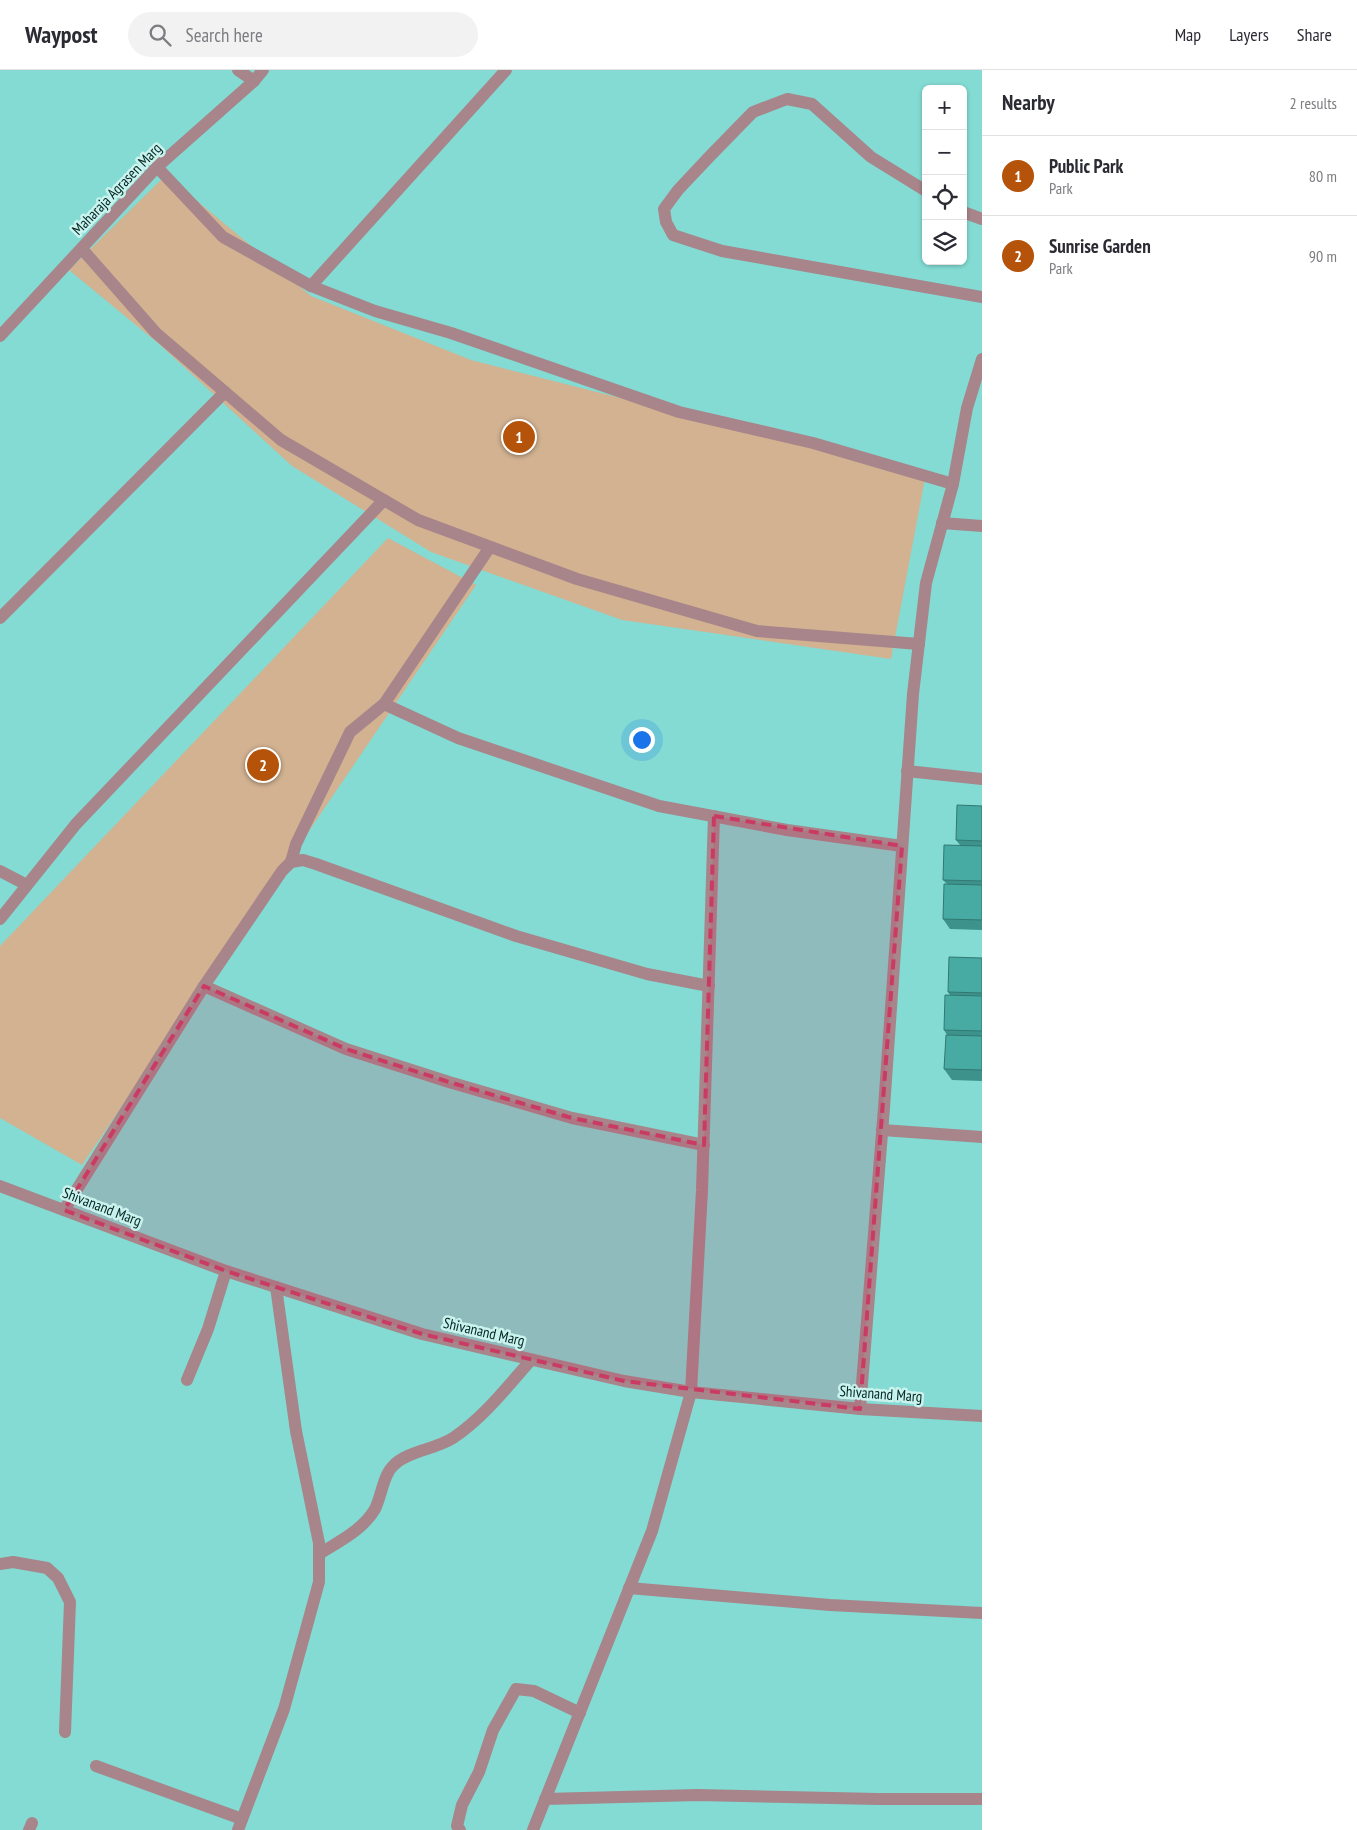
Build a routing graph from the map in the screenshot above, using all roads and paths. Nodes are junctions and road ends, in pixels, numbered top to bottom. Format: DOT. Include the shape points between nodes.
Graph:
graph roads {
  1 [pos="238,70"];
  2 [pos="263,70"];
  3 [pos="506,70"];
  4 [pos="254,81"];
  5 [pos="157,167"];
  6 [pos="922,189"];
  7 [pos="967,214"];
  8 [pos="982,220"];
  9 [pos="82,249"];
  10 [pos="311,286"];
  11 [pos="982,297"];
  12 [pos="0,336"];
  13 [pos="982,359"];
  14 [pos="225,392"];
  15 [pos="953,484"];
  16 [pos="384,500"];
  17 [pos="942,523"];
  18 [pos="982,526"];
  19 [pos="490,547"];
  20 [pos="0,618"];
  21 [pos="919,644"];
  22 [pos="384,704"];
  23 [pos="907,771"];
  24 [pos="982,779"];
  25 [pos="714,816"];
  26 [pos="902,846"];
  27 [pos="291,862"];
  28 [pos="0,871"];
  29 [pos="27,885"];
  30 [pos="0,919"];
  31 [pos="204,986"];
  32 [pos="709,986"];
  33 [pos="882,1130"];
  34 [pos="982,1136"];
  35 [pos="704,1145"];
  36 [pos="0,1186"];
  37 [pos="64,1210"];
  38 [pos="226,1271"];
  39 [pos="276,1287"];
  40 [pos="531,1360"];
  41 [pos="187,1380"];
  42 [pos="691,1392"];
  43 [pos="860,1409"];
  44 [pos="982,1416"];
  45 [pos="319,1554"];
  46 [pos="0,1564"];
  47 [pos="630,1588"];
  48 [pos="982,1613"];
  49 [pos="580,1713"];
  50 [pos="65,1732"];
  51 [pos="96,1766"];
  52 [pos="545,1799"];
  53 [pos="982,1799"];
  54 [pos="240,1824"];
  55 [pos="460,1830"];
  56 [pos="533,1830"];
  1 -- 4 [label="street"];
  2 -- 4 [label="street, Maharaja Agrasen Marg"];
  3 -- 10 [label="street"];
  4 -- 5 [label="street, Maharaja Agrasen Marg"];
  5 -- 9 [label="street, Maharaja Agrasen Marg"];
  5 -- 10 [label="street" via="223,237"];
  6 -- 11 [label="street" via="871,156 812,104 787,99 752,112 664,209 673,235 722,251"];
  7 -- 8 [label="street"];
  9 -- 12 [label="street, Maharaja Agrasen Marg"];
  9 -- 14 [label="street" via="156,333"];
  10 -- 15 [label="street" via="375,311 451,333 679,412 813,443"];
  13 -- 15 [label="street" via="967,408"];
  14 -- 16 [label="street" via="281,440"];
  14 -- 20 [label="street"];
  15 -- 17 [label="street"];
  16 -- 19 [label="street" via="418,520"];
  16 -- 29 [label="street" via="76,824"];
  17 -- 18 [label="street"];
  17 -- 21 [label="street" via="926,583"];
  19 -- 21 [label="street" via="577,579 757,631"];
  19 -- 22 [label="street"];
  21 -- 23 [label="street"];
  22 -- 25 [label="street" via="458,738 659,806"];
  22 -- 27 [label="street" via="350,732 296,844"];
  23 -- 24 [label="street"];
  23 -- 26 [label="street"];
  25 -- 26 [label="street"];
  25 -- 32 [label="street"];
  26 -- 33 [label="street"];
  27 -- 31 [label="street"];
  27 -- 32 [label="street" via="303,860 316,864 516,936 647,974"];
  28 -- 29 [label="street"];
  29 -- 30 [label="street"];
  31 -- 35 [label="street" via="346,1049 449,1082 572,1118"];
  31 -- 37 [label="street"];
  32 -- 35 [label="street"];
  33 -- 34 [label="street"];
  33 -- 43 [label="street"];
  35 -- 42 [label="street"];
  36 -- 37 [label="street, Shivanand Marg"];
  37 -- 38 [label="street, Shivanand Marg"];
  38 -- 39 [label="street, Shivanand Marg"];
  38 -- 41 [label="street" via="208,1329"];
  39 -- 40 [label="street, Shivanand Marg" via="422,1334"];
  39 -- 45 [label="street" via="296,1431 320,1543"];
  40 -- 42 [label="street, Shivanand Marg"];
  40 -- 45 [label="street" via="487,1410 454,1438 394,1464 374,1509 364,1522"];
  42 -- 43 [label="street, Shivanand Marg"];
  42 -- 47 [label="street" via="652,1531"];
  43 -- 44 [label="street, Shivanand Marg"];
  45 -- 54 [label="street" via="319,1582 284,1709"];
  46 -- 50 [label="street" via="13,1562 48,1568 58,1578 70,1602"];
  47 -- 48 [label="street" via="830,1605"];
  47 -- 49 [label="street"];
  49 -- 52 [label="street"];
  49 -- 55 [label="street" via="534,1691 516,1689 493,1730 479,1772 462,1805 457,1826"];
  51 -- 54 [label="street"];
  52 -- 53 [label="street" via="698,1795"];
  52 -- 56 [label="street"];
}
